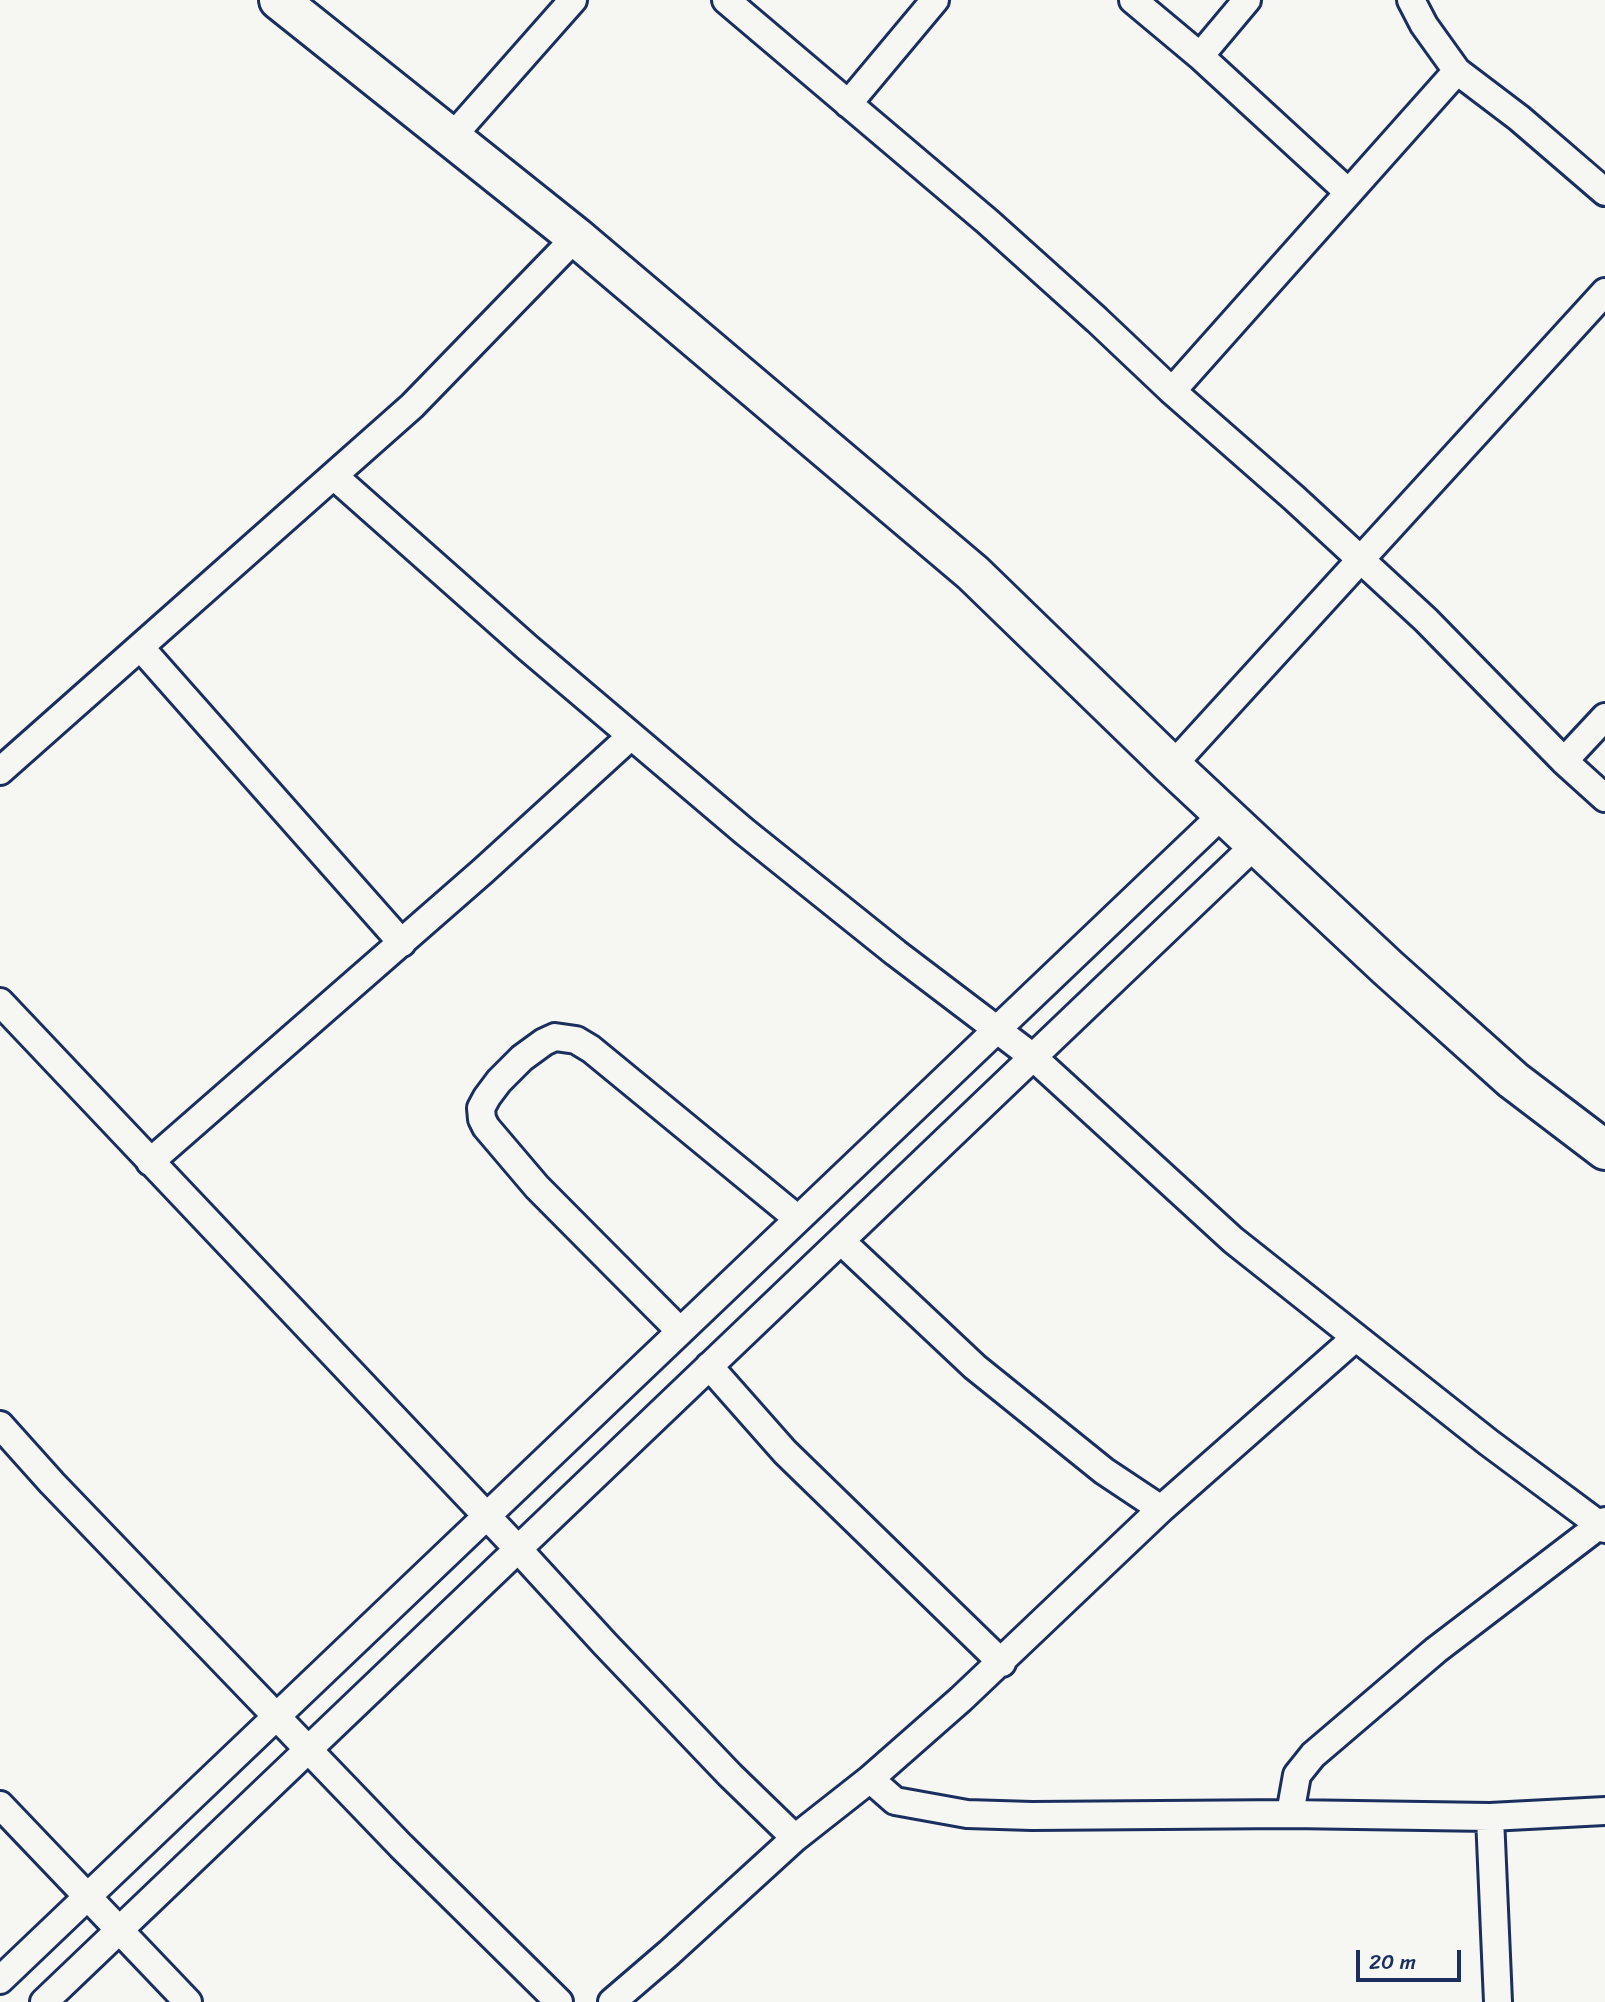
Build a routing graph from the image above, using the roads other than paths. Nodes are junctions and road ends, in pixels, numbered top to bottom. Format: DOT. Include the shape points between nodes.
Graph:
graph roads {
  1 [pos="279,0"];
  2 [pos="573,0"];
  3 [pos="726,0"];
  4 [pos="935,0"];
  5 [pos="1133,0"];
  6 [pos="1247,0"];
  7 [pos="1411,0"];
  8 [pos="1200,56"];
  9 [pos="1457,71"];
  10 [pos="848,104"];
  11 [pos="451,138"];
  12 [pos="1348,192"];
  13 [pos="1605,192"];
  14 [pos="576,237"];
  15 [pos="1605,292"];
  16 [pos="1172,391"];
  17 [pos="334,477"];
  18 [pos="1361,559"];
  19 [pos="141,648"];
  20 [pos="1605,717"];
  21 [pos="631,736"];
  22 [pos="1564,761"];
  23 [pos="1172,766"];
  24 [pos="0,771"];
  25 [pos="1605,798"];
  26 [pos="1223,814"];
  27 [pos="1256,845"];
  28 [pos="402,943"];
  29 [pos="0,1002"];
  30 [pos="996,1030"];
  31 [pos="1033,1057"];
  32 [pos="1605,1150"];
  33 [pos="150,1162"];
  34 [pos="798,1219"];
  35 [pos="841,1241"];
  36 [pos="680,1331"];
  37 [pos="1355,1338"];
  38 [pos="709,1366"];
  39 [pos="0,1425"];
  40 [pos="1161,1509"];
  41 [pos="486,1516"];
  42 [pos="1603,1525"];
  43 [pos="518,1549"];
  44 [pos="1002,1662"];
  45 [pos="277,1716"];
  46 [pos="309,1748"];
  47 [pos="870,1779"];
  48 [pos="0,1805"];
  49 [pos="1605,1811"];
  50 [pos="1290,1814"];
  51 [pos="1490,1817"];
  52 [pos="795,1838"];
  53 [pos="88,1896"];
  54 [pos="120,1930"];
  55 [pos="0,1980"];
  56 [pos="44,2002"];
  57 [pos="188,2002"];
  58 [pos="559,2002"];
  59 [pos="612,2002"];
  60 [pos="1498,2002"];
  1 -- 11 [label="street"];
  2 -- 11 [label="street"];
  3 -- 10 [label="street"];
  4 -- 10 [label="street"];
  5 -- 8 [label="street"];
  6 -- 8 [label="street"];
  7 -- 9 [label="street"];
  8 -- 12 [label="street"];
  9 -- 12 [label="street"];
  9 -- 13 [label="street"];
  10 -- 16 [label="street" via="988,222"];
  11 -- 14 [label="street"];
  12 -- 16 [label="street"];
  14 -- 17 [label="street" via="412,406"];
  14 -- 23 [label="street" via="973,573"];
  15 -- 18 [label="street"];
  16 -- 18 [label="street"];
  17 -- 19 [label="street"];
  17 -- 21 [label="street"];
  18 -- 22 [label="street"];
  18 -- 23 [label="street"];
  19 -- 24 [label="street"];
  19 -- 28 [label="street"];
  20 -- 22 [label="street"];
  21 -- 28 [label="street"];
  21 -- 30 [label="street"];
  22 -- 25 [label="street"];
  23 -- 26 [label="street"];
  26 -- 27 [label="street"];
  26 -- 30 [label="street"];
  27 -- 31 [label="street"];
  27 -- 32 [label="street" via="1513,1080"];
  28 -- 33 [label="street"];
  29 -- 33 [label="street"];
  30 -- 31 [label="street"];
  30 -- 34 [label="street"];
  31 -- 35 [label="street"];
  31 -- 37 [label="street" via="1233,1240"];
  33 -- 41 [label="street"];
  34 -- 36 [label="street"];
  34 -- 36 [label="street" via="576,1040 555,1037 522,1058 481,1108 486,1127 537,1186"];
  35 -- 38 [label="street"];
  35 -- 40 [label="street" via="975,1367 1104,1471"];
  36 -- 41 [label="street"];
  37 -- 40 [label="street"];
  37 -- 42 [label="street"];
  38 -- 43 [label="street"];
  38 -- 44 [label="street" via="785,1451"];
  39 -- 45 [label="street"];
  40 -- 44 [label="street"];
  41 -- 43 [label="street"];
  41 -- 45 [label="street"];
  42 -- 50 [label="street" via="1436,1650 1313,1755 1297,1774"];
  43 -- 46 [label="street"];
  43 -- 52 [label="street"];
  44 -- 47 [label="street"];
  45 -- 46 [label="street"];
  45 -- 53 [label="street"];
  46 -- 54 [label="street"];
  46 -- 58 [label="street"];
  47 -- 50 [label="street" via="895,1801 967,1814"];
  47 -- 52 [label="street"];
  48 -- 53 [label="street"];
  49 -- 51 [label="street"];
  50 -- 51 [label="street"];
  51 -- 60 [label="street"];
  52 -- 59 [label="street"];
  53 -- 54 [label="street"];
  53 -- 55 [label="street"];
  54 -- 56 [label="street"];
  54 -- 57 [label="street"];
}
